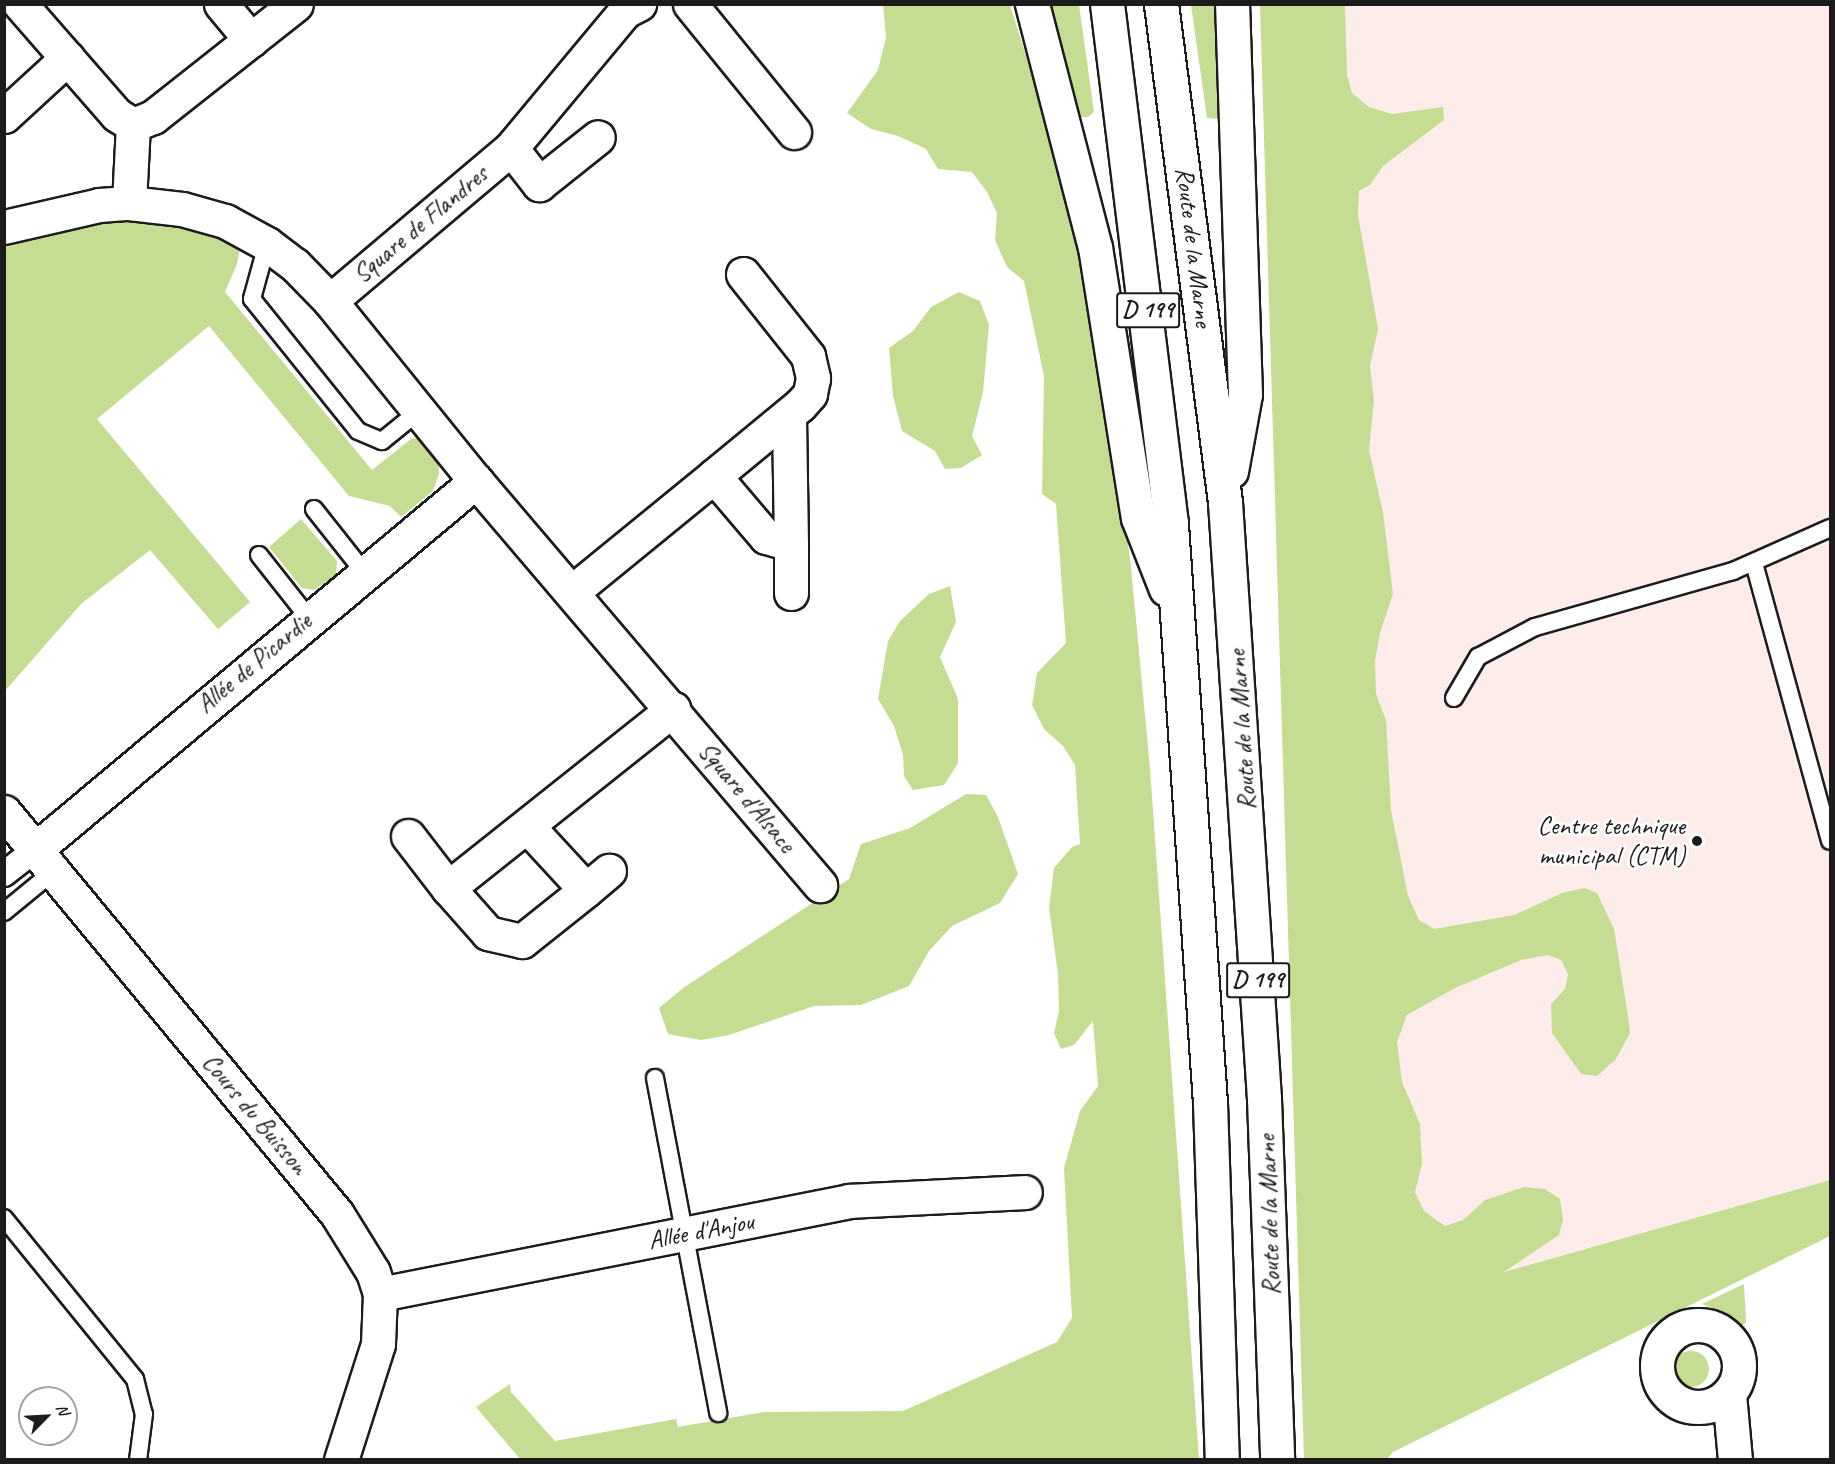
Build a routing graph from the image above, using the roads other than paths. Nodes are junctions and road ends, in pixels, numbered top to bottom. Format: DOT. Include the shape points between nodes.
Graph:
graph roads {
  1 [pos="20,4"];
  2 [pos="221,4"];
  3 [pos="296,4"];
  4 [pos="690,4"];
  5 [pos="1032,4"];
  6 [pos="1107,4"];
  7 [pos="1161,4"];
  8 [pos="1232,4"];
  9 [pos="628,7"];
  10 [pos="251,40"];
  11 [pos="66,58"];
  12 [pos="4,116"];
  13 [pos="133,125"];
  14 [pos="794,132"];
  15 [pos="598,137"];
  16 [pos="510,148"];
  17 [pos="129,203"];
  18 [pos="4,227"];
  19 [pos="267,244"];
  20 [pos="743,274"];
  21 [pos="330,301"];
  22 [pos="419,411"];
  23 [pos="789,416"];
  24 [pos="714,476"];
  25 [pos="476,481"];
  26 [pos="1225,502"];
  27 [pos="314,509"];
  28 [pos="1830,528"];
  29 [pos="791,544"];
  30 [pos="259,555"];
  31 [pos="1754,563"];
  32 [pos="364,572"];
  33 [pos="573,591"];
  34 [pos="791,592"];
  35 [pos="1177,616"];
  36 [pos="308,617"];
  37 [pos="1454,698"];
  38 [pos="673,709"];
  39 [pos="4,812"];
  40 [pos="527,826"];
  41 [pos="408,836"];
  42 [pos="1830,842"];
  43 [pos="45,860"];
  44 [pos="4,874"];
  45 [pos="820,885"];
  46 [pos="448,888"];
  47 [pos="4,912"];
  48 [pos="655,1078"];
  49 [pos="1025,1192"];
  50 [pos="4,1218"];
  51 [pos="684,1234"];
  52 [pos="380,1294"];
  53 [pos="1729,1394"];
  54 [pos="718,1413"];
  55 [pos="138,1460"];
  56 [pos="341,1460"];
  57 [pos="1222,1460"];
  58 [pos="1277,1460"];
  59 [pos="1735,1460"];
  1 -- 11 [label="main road"];
  2 -- 10 [label="main road"];
  3 -- 10 [label="main road"];
  4 -- 14 [label="main road"];
  5 -- 35 [label="main road" via="1095,247 1138,518"];
  6 -- 35 [label="main road, Route de la Marne / D 199" via="1158,397"];
  7 -- 26 [label="main road, Route de la Marne / D 199"];
  8 -- 26 [label="main road" via="1245,394"];
  9 -- 16 [label="main road, Square de Flandres"];
  10 -- 13 [label="main road" via="153,117"];
  11 -- 12 [label="main road"];
  11 -- 13 [label="main road" via="117,114"];
  13 -- 17 [label="main road"];
  15 -- 16 [label="main road, Square de Flandres" via="539,184"];
  16 -- 21 [label="main road, Square de Flandres"];
  17 -- 18 [label="main road" via="99,205"];
  17 -- 19 [label="main road" via="182,209 225,221"];
  19 -- 21 [label="main road"];
  19 -- 22 [label="lane" via="252,299 358,431 382,441"];
  20 -- 23 [label="main road" via="808,356 813,378 810,393"];
  21 -- 22 [label="main road"];
  22 -- 25 [label="main road"];
  23 -- 24 [label="main road"];
  23 -- 29 [label="main road"];
  24 -- 29 [label="main road" via="766,537"];
  24 -- 33 [label="main road"];
  25 -- 32 [label="main road, Allée de Picardie"];
  25 -- 33 [label="main road"];
  26 -- 58 [label="main road, Route de la Marne / D 199" via="1263,1076"];
  27 -- 32 [label="lane"];
  28 -- 31 [label="lane"];
  29 -- 34 [label="main road"];
  30 -- 36 [label="lane"];
  31 -- 37 [label="lane" via="1534,627 1479,657"];
  31 -- 42 [label="lane"];
  32 -- 36 [label="main road, Allée de Picardie"];
  33 -- 38 [label="main road"];
  35 -- 57 [label="main road, Route de la Marne / D 199" via="1210,1103"];
  36 -- 43 [label="main road, Allée de Picardie"];
  38 -- 40 [label="main road"];
  38 -- 45 [label="main road, Square d'Alsace"];
  39 -- 43 [label="main road, Cours du Buisson"];
  40 -- 46 [label="main road"];
  40 -- 46 [label="main road" via="597,880 522,942 488,933"];
  41 -- 46 [label="main road"];
  43 -- 44 [label="street"];
  43 -- 47 [label="lane"];
  43 -- 52 [label="main road, Cours du Buisson" via="338,1214 358,1242"];
  48 -- 51 [label="lane"];
  49 -- 51 [label="main road, Allée d'Anjou" via="849,1201"];
  50 -- 55 [label="lane" via="135,1379 144,1414"];
  51 -- 52 [label="main road, Allée d'Anjou"];
  51 -- 54 [label="lane"];
  52 -- 56 [label="main road, Cours du Buisson" via="378,1344"];
  53 -- 59 [label="main road"];
}
